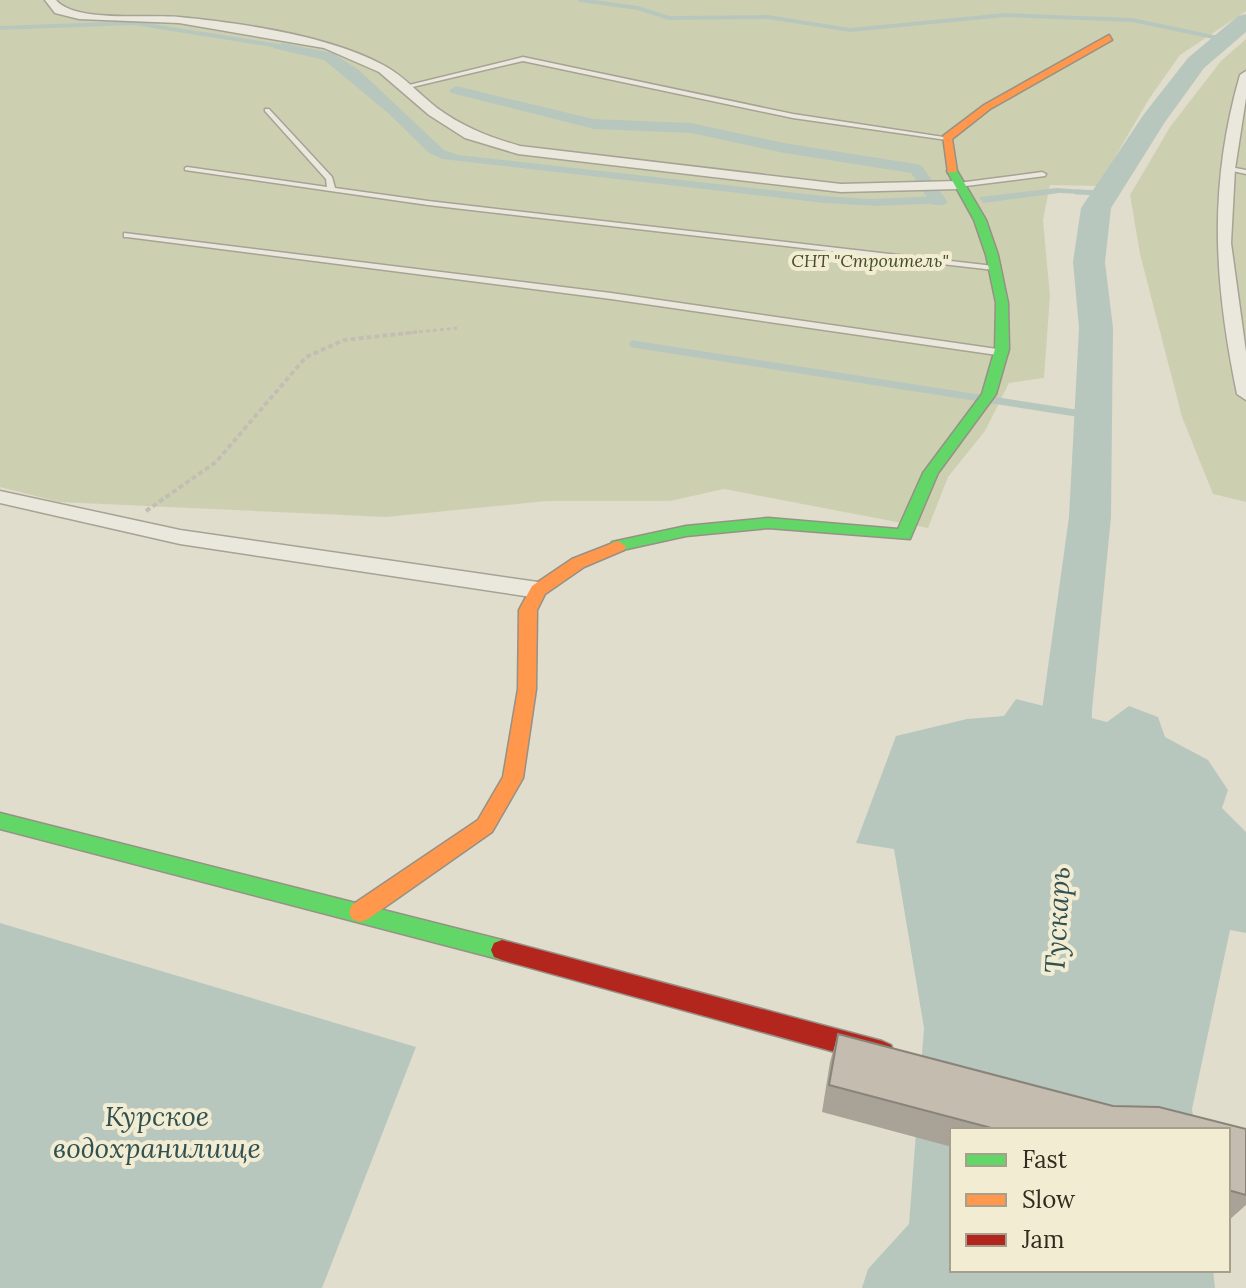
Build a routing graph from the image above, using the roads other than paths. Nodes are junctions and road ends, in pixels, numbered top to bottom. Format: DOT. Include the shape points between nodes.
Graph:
graph roads {
  1 [pos="50,0"];
  2 [pos="1109,38"];
  3 [pos="1246,75"];
  4 [pos="408,86"];
  5 [pos="1243,98"];
  6 [pos="267,110"];
  7 [pos="1240,131"];
  8 [pos="947,138"];
  9 [pos="187,169"];
  10 [pos="1238,171"];
  11 [pos="1042,174"];
  12 [pos="958,185"];
  13 [pos="332,190"];
  14 [pos="127,235"];
  15 [pos="994,268"];
  16 [pos="1004,353"];
  17 [pos="1246,394"];
  18 [pos="0,497"];
  19 [pos="538,590"];
  20 [pos="0,821"];
  21 [pos="360,912"];
  22 [pos="901,1058"];
  1 -- 4 [label="street" via="59,11 79,16 179,20 327,45"];
  2 -- 8 [label="street" via="987,107"];
  3 -- 5 [label="street"];
  4 -- 8 [label="lane" via="523,59 793,116"];
  4 -- 12 [label="street" via="434,112 470,135 518,150 827,187"];
  5 -- 7 [label="street"];
  6 -- 13 [label="lane" via="329,179"];
  7 -- 10 [label="street"];
  8 -- 12 [label="street" via="947,165"];
  9 -- 13 [label="lane"];
  10 -- 17 [label="street" via="1224,265"];
  11 -- 12 [label="lane"];
  12 -- 15 [label="street" via="977,210"];
  13 -- 15 [label="lane"];
  14 -- 16 [label="lane" via="611,296"];
  15 -- 16 [label="street" via="1005,325"];
  16 -- 19 [label="street" via="993,390 933,470 904,535 768,523 686,531 616,547 578,563"];
  18 -- 19 [label="street" via="351,564"];
  19 -- 21 [label="street" via="528,610 527,689 513,778 485,826"];
  20 -- 21 [label="street"];
  21 -- 22 [label="street"];
}
